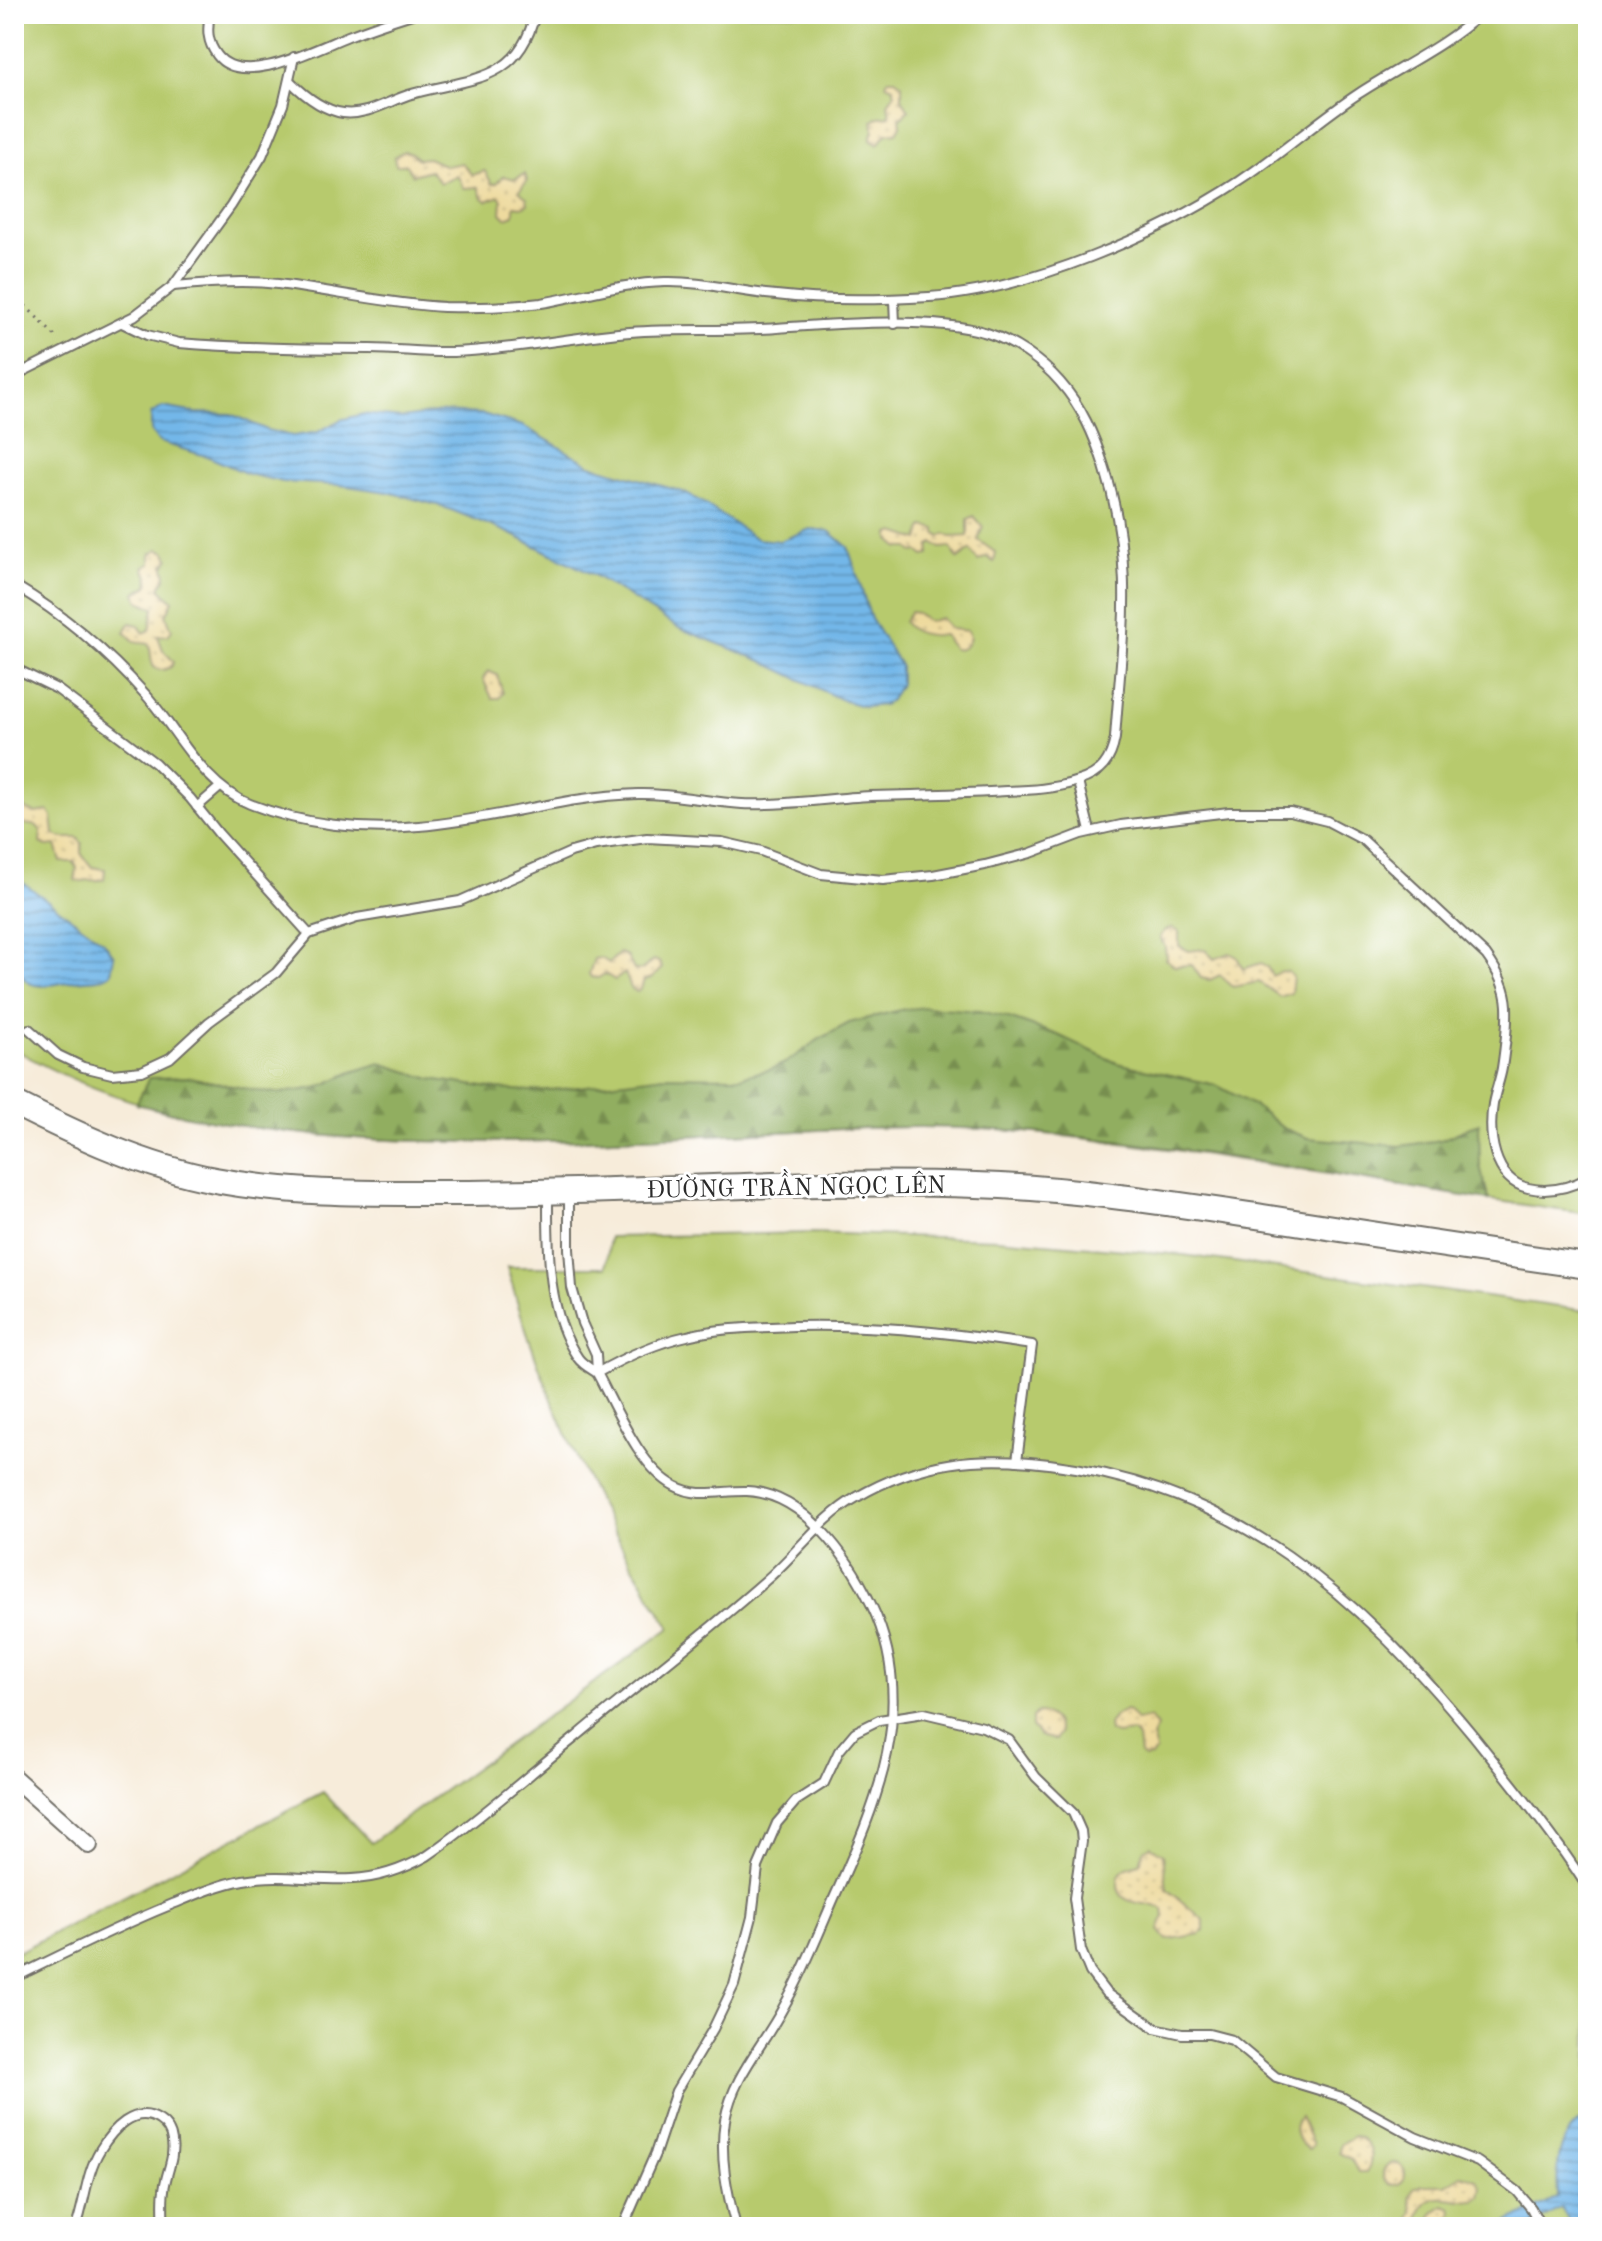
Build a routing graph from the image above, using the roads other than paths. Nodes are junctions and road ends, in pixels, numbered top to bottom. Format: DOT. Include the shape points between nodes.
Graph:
graph roads {
  1 [pos="210,14"];
  2 [pos="412,14"];
  3 [pos="535,14"];
  4 [pos="1480,14"];
  5 [pos="294,57"];
  6 [pos="290,81"];
  7 [pos="173,286"];
  8 [pos="894,299"];
  9 [pos="122,323"];
  10 [pos="895,324"];
  11 [pos="14,376"];
  12 [pos="14,585"];
  13 [pos="14,668"];
  14 [pos="1078,782"];
  15 [pos="220,787"];
  16 [pos="197,807"];
  17 [pos="1090,831"];
  18 [pos="309,934"];
  19 [pos="29,1029"];
  20 [pos="14,1103"];
  21 [pos="1588,1178"];
  22 [pos="558,1192"];
  23 [pos="1588,1266"];
  24 [pos="597,1373"];
  25 [pos="1017,1461"];
  26 [pos="817,1527"];
  27 [pos="892,1716"];
  28 [pos="14,1778"];
  29 [pos="89,1845"];
  30 [pos="1588,1888"];
  31 [pos="14,1978"];
  32 [pos="76,2227"];
  33 [pos="163,2227"];
  34 [pos="623,2227"];
  35 [pos="736,2227"];
  36 [pos="1541,2227"];
  1 -- 5 [label="lane" via="211,44 226,64 260,67"];
  2 -- 5 [label="lane"];
  3 -- 6 [label="lane" via="523,45 492,73 363,112 332,110"];
  4 -- 8 [label="lane" via="1238,182 1146,232 1016,282 960,294"];
  5 -- 6 [label="lane"];
  6 -- 7 [label="lane" via="262,156"];
  7 -- 8 [label="lane" via="275,284 462,307 541,303 662,282 791,297"];
  7 -- 9 [label="lane"];
  8 -- 10 [label="lane"];
  9 -- 10 [label="lane" via="179,343 435,352 663,330"];
  9 -- 11 [label="lane"];
  10 -- 14 [label="lane" via="973,329 1006,341 1059,381 1080,408 1097,444 1123,551 1125,625 1113,749 1099,771"];
  12 -- 15 [label="lane" via="118,665"];
  13 -- 16 [label="lane" via="57,689 143,753"];
  14 -- 15 [label="lane" via="1012,791 767,804 614,795 394,828 297,819 241,801"];
  14 -- 17 [label="lane"];
  15 -- 16 [label="lane"];
  16 -- 18 [label="lane"];
  17 -- 18 [label="lane" via="985,865 883,880 821,874 722,842 621,841 555,858 460,901 349,920"];
  17 -- 21 [label="lane" via="1273,810 1327,821 1363,840 1465,933 1500,976 1507,1017 1491,1127 1504,1172 1519,1185 1542,1190"];
  18 -- 19 [label="lane" via="276,973 170,1058 142,1071 112,1074 83,1067 58,1055"];
  20 -- 22 [label="street, ĐƯỜNG TRẦN NGỌC LÊN" via="114,1148 213,1180 351,1194"];
  22 -- 23 [label="street, ĐƯỜNG TRẦN NGỌC LÊN" via="893,1184 1007,1187 1160,1201"];
  22 -- 24 [label="lane" via="572,1288 596,1354"];
  22 -- 24 [label="lane" via="550,1267 560,1316 579,1360"];
  24 -- 25 [label="lane" via="658,1344 739,1328 878,1327 1032,1345"];
  24 -- 26 [label="lane" via="645,1457 666,1480 695,1493 749,1491 774,1497"];
  25 -- 26 [label="lane" via="943,1463 920,1469 855,1498"];
  25 -- 30 [label="lane" via="1100,1472 1165,1491 1228,1519 1297,1561 1360,1612 1418,1670 1527,1801"];
  26 -- 27 [label="lane" via="872,1606 887,1651"];
  26 -- 31 [label="lane" via="767,1580 427,1856 364,1878 289,1876 221,1885"];
  27 -- 34 [label="lane" via="865,1725 845,1740 824,1783 785,1811 769,1837 734,1985 676,2091"];
  27 -- 35 [label="lane" via="881,1783 847,1870 786,2004 730,2100 723,2158"];
  27 -- 36 [label="lane" via="924,1713 998,1734 1017,1748 1036,1777 1073,1813 1082,1841 1074,1898 1081,1950 1097,1983 1116,2002 1155,2028 1232,2040 1276,2077 1342,2097 1415,2137 1478,2162 1510,2184"];
  28 -- 29 [label="street"];
  32 -- 33 [label="lane" via="99,2152 122,2123 146,2115 162,2122 172,2137"];
}
